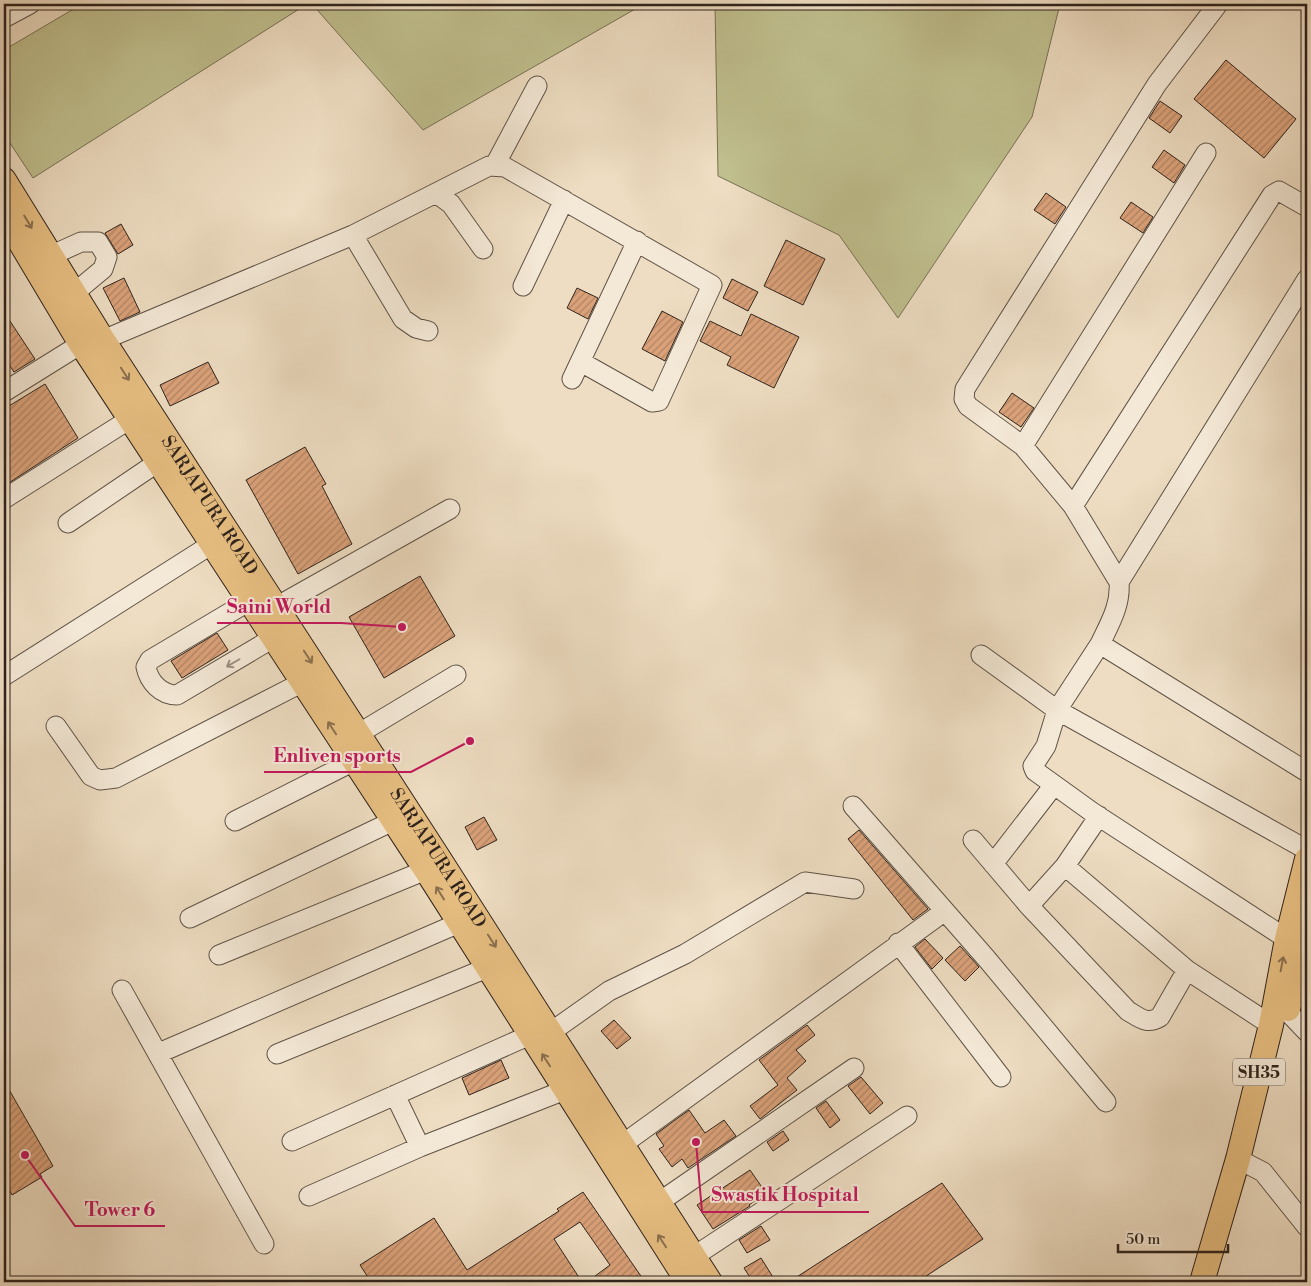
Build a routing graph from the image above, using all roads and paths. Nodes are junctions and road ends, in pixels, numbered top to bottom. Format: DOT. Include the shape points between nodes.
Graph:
graph roads {
  1 [pos="30,4"];
  2 [pos="1218,4"];
  3 [pos="4,18"];
  4 [pos="537,86"];
  5 [pos="1206,153"];
  6 [pos="495,165"];
  7 [pos="4,180"];
  8 [pos="436,193"];
  9 [pos="564,200"];
  10 [pos="1307,206"];
  11 [pos="4,215"];
  12 [pos="353,236"];
  13 [pos="637,241"];
  14 [pos="483,249"];
  15 [pos="50,256"];
  16 [pos="1307,279"];
  17 [pos="61,286"];
  18 [pos="523,286"];
  19 [pos="428,331"];
  20 [pos="92,342"];
  21 [pos="4,392"];
  22 [pos="130,419"];
  23 [pos="1023,446"];
  24 [pos="158,462"];
  25 [pos="4,499"];
  26 [pos="1073,506"];
  27 [pos="450,509"];
  28 [pos="68,523"];
  29 [pos="212,544"];
  30 [pos="1119,582"];
  31 [pos="250,600"];
  32 [pos="276,607"];
  33 [pos="282,633"];
  34 [pos="1100,644"];
  35 [pos="981,655"];
  36 [pos="4,676"];
  37 [pos="456,676"];
  38 [pos="302,682"];
  39 [pos="1058,710"];
  40 [pos="56,726"];
  41 [pos="358,734"];
  42 [pos="354,761"];
  43 [pos="1307,772"];
  44 [pos="1054,785"];
  45 [pos="853,806"];
  46 [pos="1099,816"];
  47 [pos="235,821"];
  48 [pos="393,821"];
  49 [pos="973,840"];
  50 [pos="1307,850"];
  51 [pos="1307,859"];
  52 [pos="993,864"];
  53 [pos="1064,866"];
  54 [pos="426,870"];
  55 [pos="854,889"];
  56 [pos="1029,906"];
  57 [pos="945,911"];
  58 [pos="190,918"];
  59 [pos="459,923"];
  60 [pos="1297,937"];
  61 [pos="898,943"];
  62 [pos="219,955"];
  63 [pos="487,968"];
  64 [pos="1187,970"];
  65 [pos="122,990"];
  66 [pos="1277,1014"];
  67 [pos="1307,1032"];
  68 [pos="540,1034"];
  69 [pos="159,1053"];
  70 [pos="277,1054"];
  71 [pos="854,1068"];
  72 [pos="1001,1077"];
  73 [pos="565,1090"];
  74 [pos="395,1095"];
  75 [pos="1106,1102"];
  76 [pos="907,1116"];
  77 [pos="292,1141"];
  78 [pos="420,1147"];
  79 [pos="615,1151"];
  80 [pos="1242,1160"];
  81 [pos="309,1196"];
  82 [pos="658,1203"];
  83 [pos="1307,1227"];
  84 [pos="264,1244"];
  85 [pos="694,1257"];
  86 [pos="688,1282"];
  87 [pos="710,1282"];
  88 [pos="1202,1282"];
  89 [pos="1212,1282"];
  1 -- 3 [label="street"];
  2 -- 23 [label="street" via="1157,84 965,389 964,399 968,406"];
  4 -- 6 [label="street"];
  5 -- 23 [label="street"];
  6 -- 8 [label="street"];
  6 -- 9 [label="street" via="505,167"];
  7 -- 15 [label="main road, SARJAPURA ROAD, one-way"];
  8 -- 12 [label="street"];
  8 -- 14 [label="street" via="451,204"];
  9 -- 13 [label="street"];
  9 -- 18 [label="street"];
  10 -- 26 [label="street" via="1279,192 1272,195"];
  11 -- 17 [label="main road, SARJAPURA ROAD"];
  12 -- 19 [label="street" via="403,319"];
  12 -- 20 [label="street"];
  13 -- 13 [label="street" via="710,282 712,288 656,403 577,371"];
  15 -- 17 [label="main road, SARJAPURA ROAD"];
  15 -- 17 [label="street" via="80,242 98,242 107,257 103,269"];
  16 -- 30 [label="street"];
  17 -- 20 [label="main road, SARJAPURA ROAD"];
  20 -- 21 [label="street"];
  20 -- 22 [label="main road, SARJAPURA ROAD"];
  20 -- 32 [label="main road, SARJAPURA ROAD, one-way"];
  22 -- 24 [label="main road, SARJAPURA ROAD"];
  22 -- 25 [label="street"];
  23 -- 26 [label="street"];
  24 -- 28 [label="street"];
  24 -- 29 [label="main road, SARJAPURA ROAD"];
  26 -- 30 [label="street"];
  27 -- 32 [label="street"];
  29 -- 31 [label="main road, SARJAPURA ROAD"];
  29 -- 36 [label="street"];
  30 -- 34 [label="street" via="1118,607"];
  31 -- 33 [label="main road, SARJAPURA ROAD"];
  33 -- 31 [label="street, one-way" via="177,695 159,690 147,675 146,667 150,660"];
  32 -- 33 [label="main road, SARJAPURA ROAD"];
  33 -- 38 [label="main road, SARJAPURA ROAD"];
  33 -- 41 [label="main road, SARJAPURA ROAD, one-way"];
  34 -- 39 [label="street"];
  34 -- 43 [label="street"];
  35 -- 39 [label="street"];
  37 -- 41 [label="street"];
  38 -- 40 [label="street" via="116,778 100,780 91,776"];
  42 -- 38 [label="main road, SARJAPURA ROAD, one-way"];
  39 -- 44 [label="street" via="1046,746 1033,766"];
  39 -- 50 [label="street"];
  41 -- 68 [label="main road, SARJAPURA ROAD, one-way"];
  42 -- 47 [label="street"];
  42 -- 48 [label="main road, SARJAPURA ROAD"];
  44 -- 46 [label="street"];
  44 -- 52 [label="street"];
  45 -- 57 [label="street"];
  46 -- 53 [label="street"];
  46 -- 60 [label="street"];
  48 -- 54 [label="main road, SARJAPURA ROAD"];
  48 -- 58 [label="street"];
  49 -- 52 [label="street"];
  51 -- 60 [label="main road, SH35"];
  52 -- 56 [label="street"];
  53 -- 56 [label="street"];
  53 -- 64 [label="street"];
  59 -- 54 [label="main road, SARJAPURA ROAD, one-way"];
  54 -- 62 [label="street"];
  55 -- 68 [label="street" via="806,882 684,954 609,991"];
  56 -- 64 [label="street" via="1128,1011 1143,1020 1153,1021 1160,1017"];
  57 -- 61 [label="street"];
  57 -- 75 [label="street"];
  59 -- 63 [label="main road, SARJAPURA ROAD"];
  59 -- 69 [label="street"];
  60 -- 66 [label="main road, SH35"];
  61 -- 72 [label="street"];
  61 -- 79 [label="street"];
  63 -- 68 [label="main road, SARJAPURA ROAD"];
  63 -- 70 [label="street"];
  64 -- 66 [label="street"];
  65 -- 69 [label="street"];
  66 -- 67 [label="street"];
  66 -- 80 [label="main road, SH35"];
  73 -- 68 [label="main road, SARJAPURA ROAD, one-way"];
  68 -- 74 [label="street"];
  68 -- 79 [label="main road, SARJAPURA ROAD"];
  69 -- 84 [label="street"];
  71 -- 82 [label="street"];
  73 -- 78 [label="street"];
  73 -- 79 [label="main road, SARJAPURA ROAD"];
  74 -- 77 [label="street"];
  74 -- 78 [label="street"];
  76 -- 85 [label="street"];
  78 -- 81 [label="street"];
  79 -- 82 [label="main road, SARJAPURA ROAD"];
  86 -- 79 [label="main road, SARJAPURA ROAD, one-way"];
  80 -- 83 [label="street" via="1271,1181"];
  80 -- 88 [label="main road, SH35"];
  80 -- 89 [label="main road, SH35"];
  82 -- 85 [label="main road, SARJAPURA ROAD"];
  85 -- 87 [label="main road, SARJAPURA ROAD"];
}
